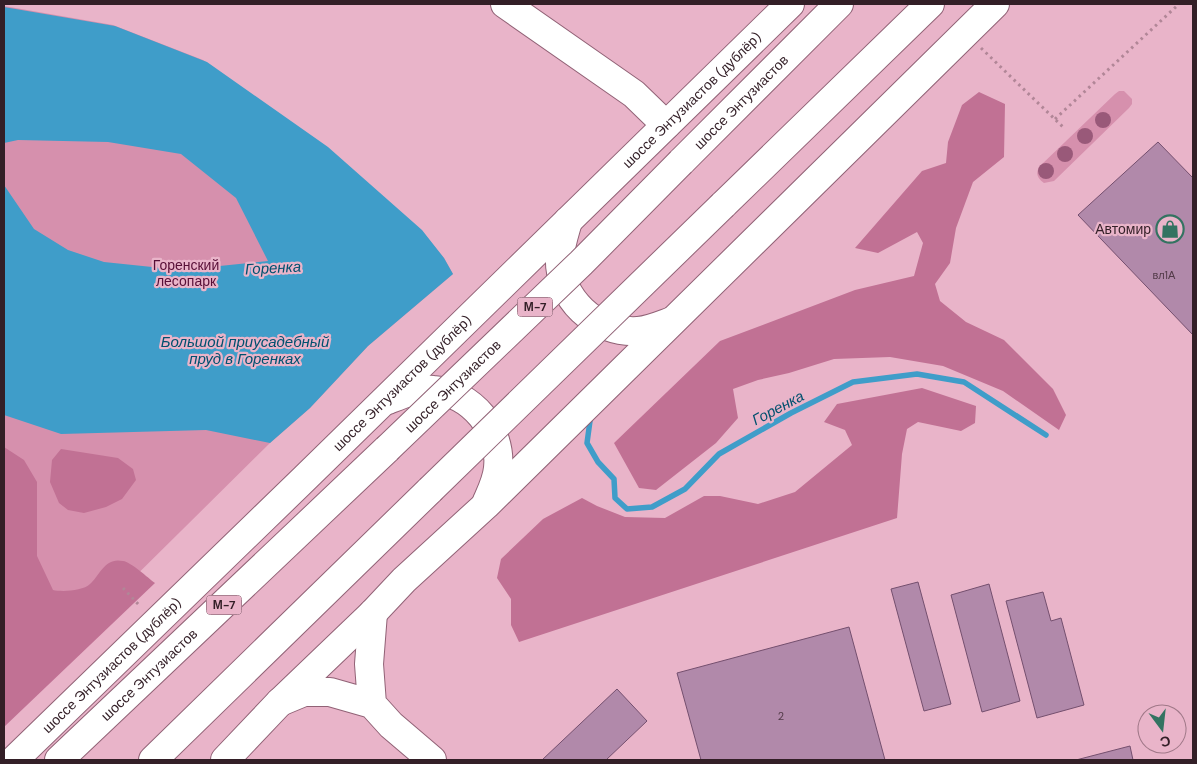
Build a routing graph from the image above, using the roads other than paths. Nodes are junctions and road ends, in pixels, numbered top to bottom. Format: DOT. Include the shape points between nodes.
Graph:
graph roads {
  1 [pos="504,4"];
  2 [pos="790,4"];
  3 [pos="839,4"];
  4 [pos="930,4"];
  5 [pos="995,4"];
  6 [pos="666,126"];
  7 [pos="568,221"];
  8 [pos="675,320"];
  9 [pos="384,401"];
  10 [pos="486,505"];
  11 [pos="373,613"];
  12 [pos="280,702"];
  13 [pos="372,704"];
  14 [pos="14,760"];
  15 [pos="59,760"];
  16 [pos="153,760"];
  17 [pos="225,760"];
  18 [pos="432,760"];
  1 -- 6 [label="main road" via="634,94"];
  2 -- 6 [label="main road, шоссе Энтузиастов (дублёр)"];
  3 -- 15 [label="main road, шоссе Энтузиастов / М-7, bridge" via="581,263"];
  4 -- 16 [label="main road, bridge"];
  5 -- 8 [label="main road"];
  6 -- 7 [label="main road, шоссе Энтузиастов (дублёр)"];
  7 -- 8 [label="main road" via="560,266 567,290 582,310 602,324 626,330 650,329"];
  7 -- 9 [label="main road, шоссе Энтузиастов (дублёр)"];
  8 -- 10 [label="main road"];
  9 -- 10 [label="main road" via="409,391 434,390 458,397 478,411 492,431 498,455 496,480"];
  9 -- 14 [label="main road, шоссе Энтузиастов (дублёр)"];
  10 -- 11 [label="main road"];
  11 -- 12 [label="main road"];
  11 -- 13 [label="main road" via="369,640"];
  12 -- 13 [label="main road" via="304,692 330,692"];
  12 -- 17 [label="main road"];
  13 -- 18 [label="main road"];
}
